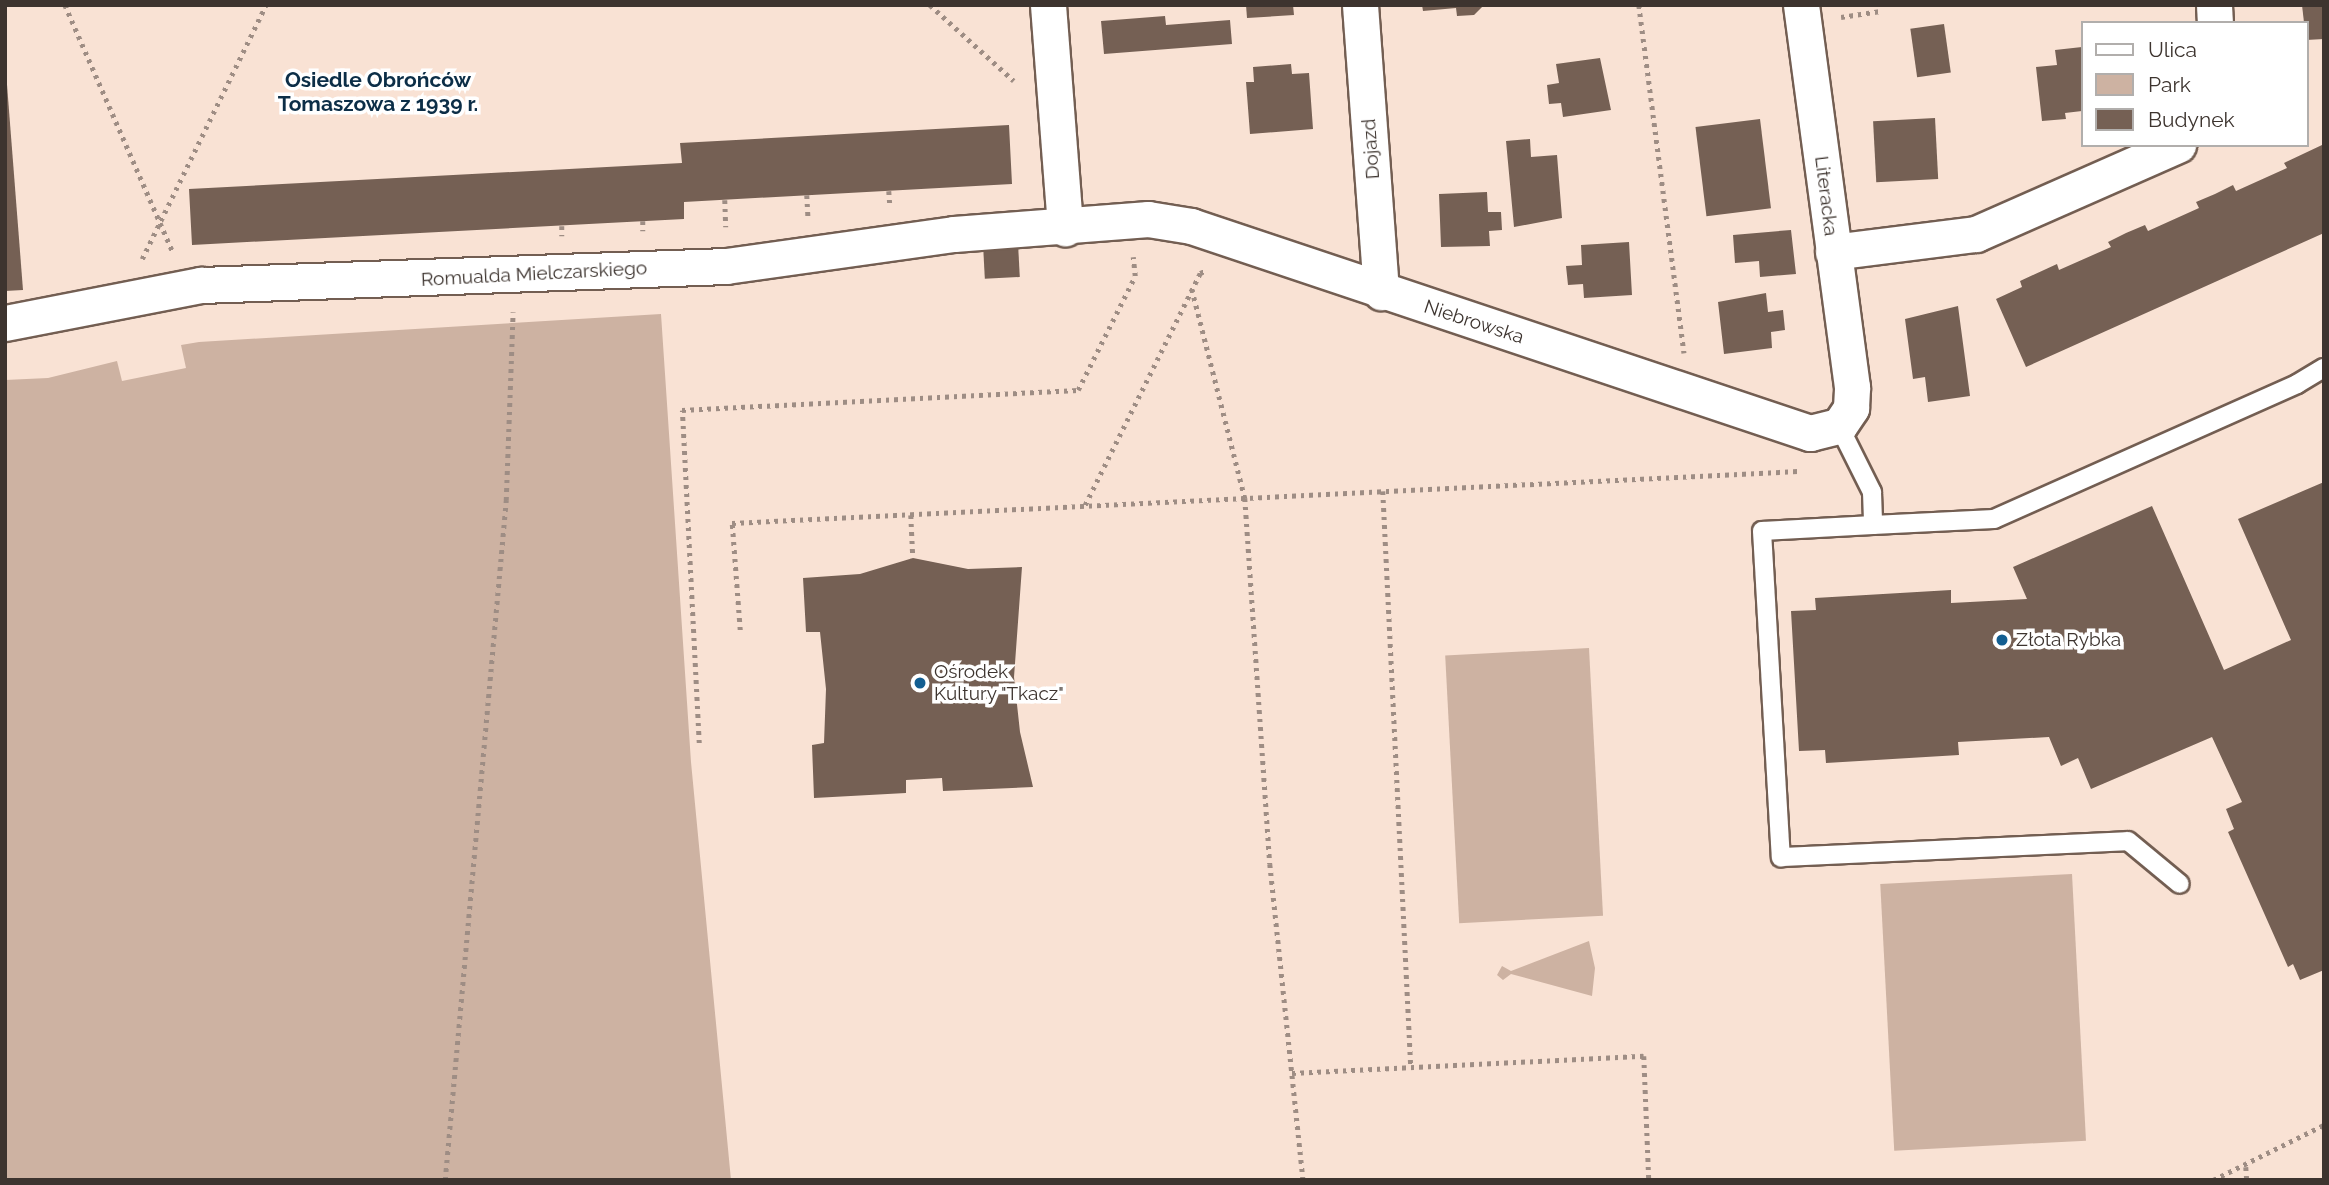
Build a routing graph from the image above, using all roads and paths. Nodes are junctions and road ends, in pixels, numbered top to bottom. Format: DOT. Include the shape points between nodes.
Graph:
graph roads {
  1 [pos="65,5"];
  2 [pos="266,5"];
  3 [pos="930,5"];
  4 [pos="1048,5"];
  5 [pos="1360,5"];
  6 [pos="1639,5"];
  7 [pos="1807,6"];
  8 [pos="1017,83"];
  9 [pos="2173,147"];
  10 [pos="807,195"];
  11 [pos="725,200"];
  12 [pos="160,222"];
  13 [pos="808,225"];
  14 [pos="1065,228"];
  15 [pos="726,232"];
  16 [pos="1125,250"];
  17 [pos="1833,252"];
  18 [pos="175,256"];
  19 [pos="138,266"];
  20 [pos="1210,269"];
  21 [pos="511,277"];
  22 [pos="1192,289"];
  23 [pos="1381,292"];
  24 [pos="5,323"];
  25 [pos="2324,368"];
  26 [pos="1688,392"];
  27 [pos="1839,426"];
  28 [pos="1857,458"];
  29 [pos="1382,491"];
  30 [pos="1245,498"];
  31 [pos="1085,505"];
  32 [pos="911,515"];
  33 [pos="1873,525"];
  34 [pos="914,558"];
  35 [pos="740,631"];
  36 [pos="699,743"];
  37 [pos="2180,884"];
  38 [pos="1411,1068"];
  39 [pos="1292,1073"];
  40 [pos="2324,1125"];
  41 [pos="2246,1167"];
  42 [pos="445,1180"];
  43 [pos="1303,1180"];
  44 [pos="1649,1180"];
  45 [pos="2213,1180"];
  46 [pos="2246,1180"];
  1 -- 12 [label="path"];
  2 -- 12 [label="path"];
  3 -- 8 [label="path"];
  4 -- 14 [label="street"];
  5 -- 23 [label="street, Dojazd"];
  6 -- 26 [label="path"];
  7 -- 17 [label="street, Literacka"];
  9 -- 17 [label="street" via="1976,234"];
  10 -- 13 [label="path"];
  11 -- 15 [label="path"];
  12 -- 18 [label="path"];
  12 -- 19 [label="path"];
  14 -- 21 [label="street, Romualda Mielczarskiego" via="954,233 726,266"];
  14 -- 23 [label="street, Niebrowska" via="1148,219 1191,226"];
  16 -- 36 [label="path" via="1133,257 1135,276 1078,390 682,410"];
  17 -- 27 [label="street, Literacka" via="1852,387 1851,408"];
  20 -- 22 [label="path" via="1200,273"];
  21 -- 24 [label="street, Romualda Mielczarskiego" via="201,285"];
  21 -- 42 [label="path" via="506,500"];
  22 -- 30 [label="path"];
  22 -- 31 [label="path"];
  23 -- 26 [label="street, Niebrowska"];
  25 -- 33 [label="lane" via="1994,519"];
  26 -- 27 [label="street, Niebrowska" via="1810,433"];
  27 -- 28 [label="lane"];
  28 -- 29 [label="path" via="1836,470"];
  28 -- 33 [label="lane" via="1872,492"];
  29 -- 30 [label="path"];
  29 -- 38 [label="path"];
  30 -- 31 [label="path"];
  30 -- 39 [label="path" via="1269,864"];
  31 -- 32 [label="path"];
  32 -- 34 [label="path"];
  32 -- 35 [label="path" via="732,523"];
  33 -- 37 [label="lane" via="1762,531 1782,857 2128,841"];
  38 -- 39 [label="path"];
  38 -- 44 [label="path" via="1644,1056"];
  39 -- 43 [label="path"];
  40 -- 41 [label="path"];
  41 -- 45 [label="path"];
  41 -- 46 [label="path"];
}
